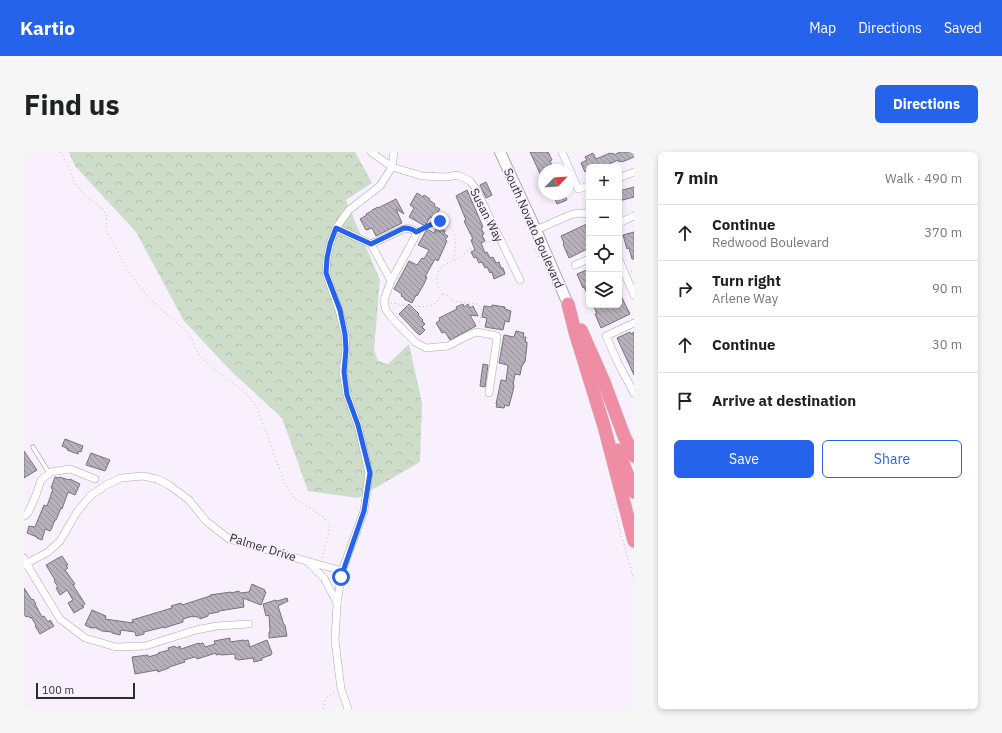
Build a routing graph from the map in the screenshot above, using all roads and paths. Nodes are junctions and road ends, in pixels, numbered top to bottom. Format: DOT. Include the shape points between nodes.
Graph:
graph roads {
  1 [pos="60,152"];
  2 [pos="371,152"];
  3 [pos="394,152"];
  4 [pos="500,152"];
  5 [pos="562,152"];
  6 [pos="392,167"];
  7 [pos="634,172"];
  8 [pos="622,177"];
  9 [pos="586,187"];
  10 [pos="586,214"];
  11 [pos="634,216"];
  12 [pos="622,222"];
  13 [pos="336,228"];
  14 [pos="536,230"];
  15 [pos="416,232"];
  16 [pos="500,240"];
  17 [pos="371,244"];
  18 [pos="454,260"];
  19 [pos="586,260"];
  20 [pos="575,265"];
  21 [pos="622,267"];
  22 [pos="520,280"];
  23 [pos="391,281"];
  24 [pos="442,294"];
  25 [pos="634,295"];
  26 [pos="392,303"];
  27 [pos="568,304"];
  28 [pos="634,323"];
  29 [pos="477,332"];
  30 [pos="587,370"];
  31 [pos="634,392"];
  32 [pos="489,393"];
  33 [pos="611,400"];
  34 [pos="634,442"];
  35 [pos="32,447"];
  36 [pos="634,456"];
  37 [pos="49,473"];
  38 [pos="96,479"];
  39 [pos="634,492"];
  40 [pos="24,516"];
  41 [pos="634,541"];
  42 [pos="308,561"];
  43 [pos="25,562"];
  44 [pos="320,565"];
  45 [pos="342,571"];
  46 [pos="337,604"];
  47 [pos="248,624"];
  48 [pos="341,689"];
  49 [pos="324,709"];
  50 [pos="348,709"];
  1 -- 44 [label="path" via="75,183 107,216 106,230 139,286 186,331 200,355 248,396 258,408 285,484 294,499 324,517 330,526"];
  2 -- 6 [label="street, Susan Way"];
  3 -- 6 [label="street"];
  4 -- 14 [label="main road, South Novato Boulevard"];
  5 -- 9 [label="street" via="578,189"];
  6 -- 13 [label="street" via="380,186 349,210"];
  6 -- 16 [label="street, Susan Way" via="422,176 458,175 470,181"];
  7 -- 8 [label="street"];
  10 -- 14 [label="street" via="570,215"];
  11 -- 12 [label="street"];
  13 -- 17 [label="street"];
  13 -- 45 [label="street" via="330,244 326,273 340,310 345,334 344,372 347,395 358,425 370,473 364,511"];
  14 -- 27 [label="main road, South Novato Boulevard"];
  15 -- 17 [label="street" via="404,228"];
  15 -- 18 [label="path" via="440,221 448,225 453,230 456,246"];
  15 -- 23 [label="street"];
  16 -- 18 [label="path" via="469,250"];
  16 -- 22 [label="street, Susan Way"];
  17 -- 23 [label="street"];
  18 -- 24 [label="path" via="438,272 436,281"];
  19 -- 20 [label="street"];
  21 -- 25 [label="street"];
  23 -- 29 [label="street" via="384,302 386,310 415,342 426,348 448,346"];
  24 -- 26 [label="path" via="437,301 424,307"];
  24 -- 29 [label="path" via="453,301 480,306"];
  27 -- 30 [label="highway"];
  27 -- 33 [label="highway" via="590,348"];
  28 -- 31 [label="street" via="606,336"];
  29 -- 32 [label="street" via="497,336"];
  30 -- 39 [label="highway"];
  30 -- 41 [label="highway"];
  33 -- 34 [label="highway"];
  33 -- 36 [label="highway"];
  35 -- 37 [label="lane"];
  37 -- 38 [label="street" via="70,469"];
  37 -- 40 [label="street" via="41,480 28,513"];
  42 -- 43 [label="street, Palmer Drive" via="229,539 206,521 189,500 169,485 144,476 121,478 90,496 60,541 48,552"];
  42 -- 44 [label="street, Palmer Drive"];
  42 -- 46 [label="street" via="324,578"];
  43 -- 47 [label="street" via="60,619 85,638 116,647 145,646 196,630"];
  44 -- 45 [label="street, Palmer Drive"];
  45 -- 46 [label="street"];
  46 -- 48 [label="street" via="335,640"];
  48 -- 49 [label="path" via="326,698"];
  48 -- 50 [label="street"];
}
